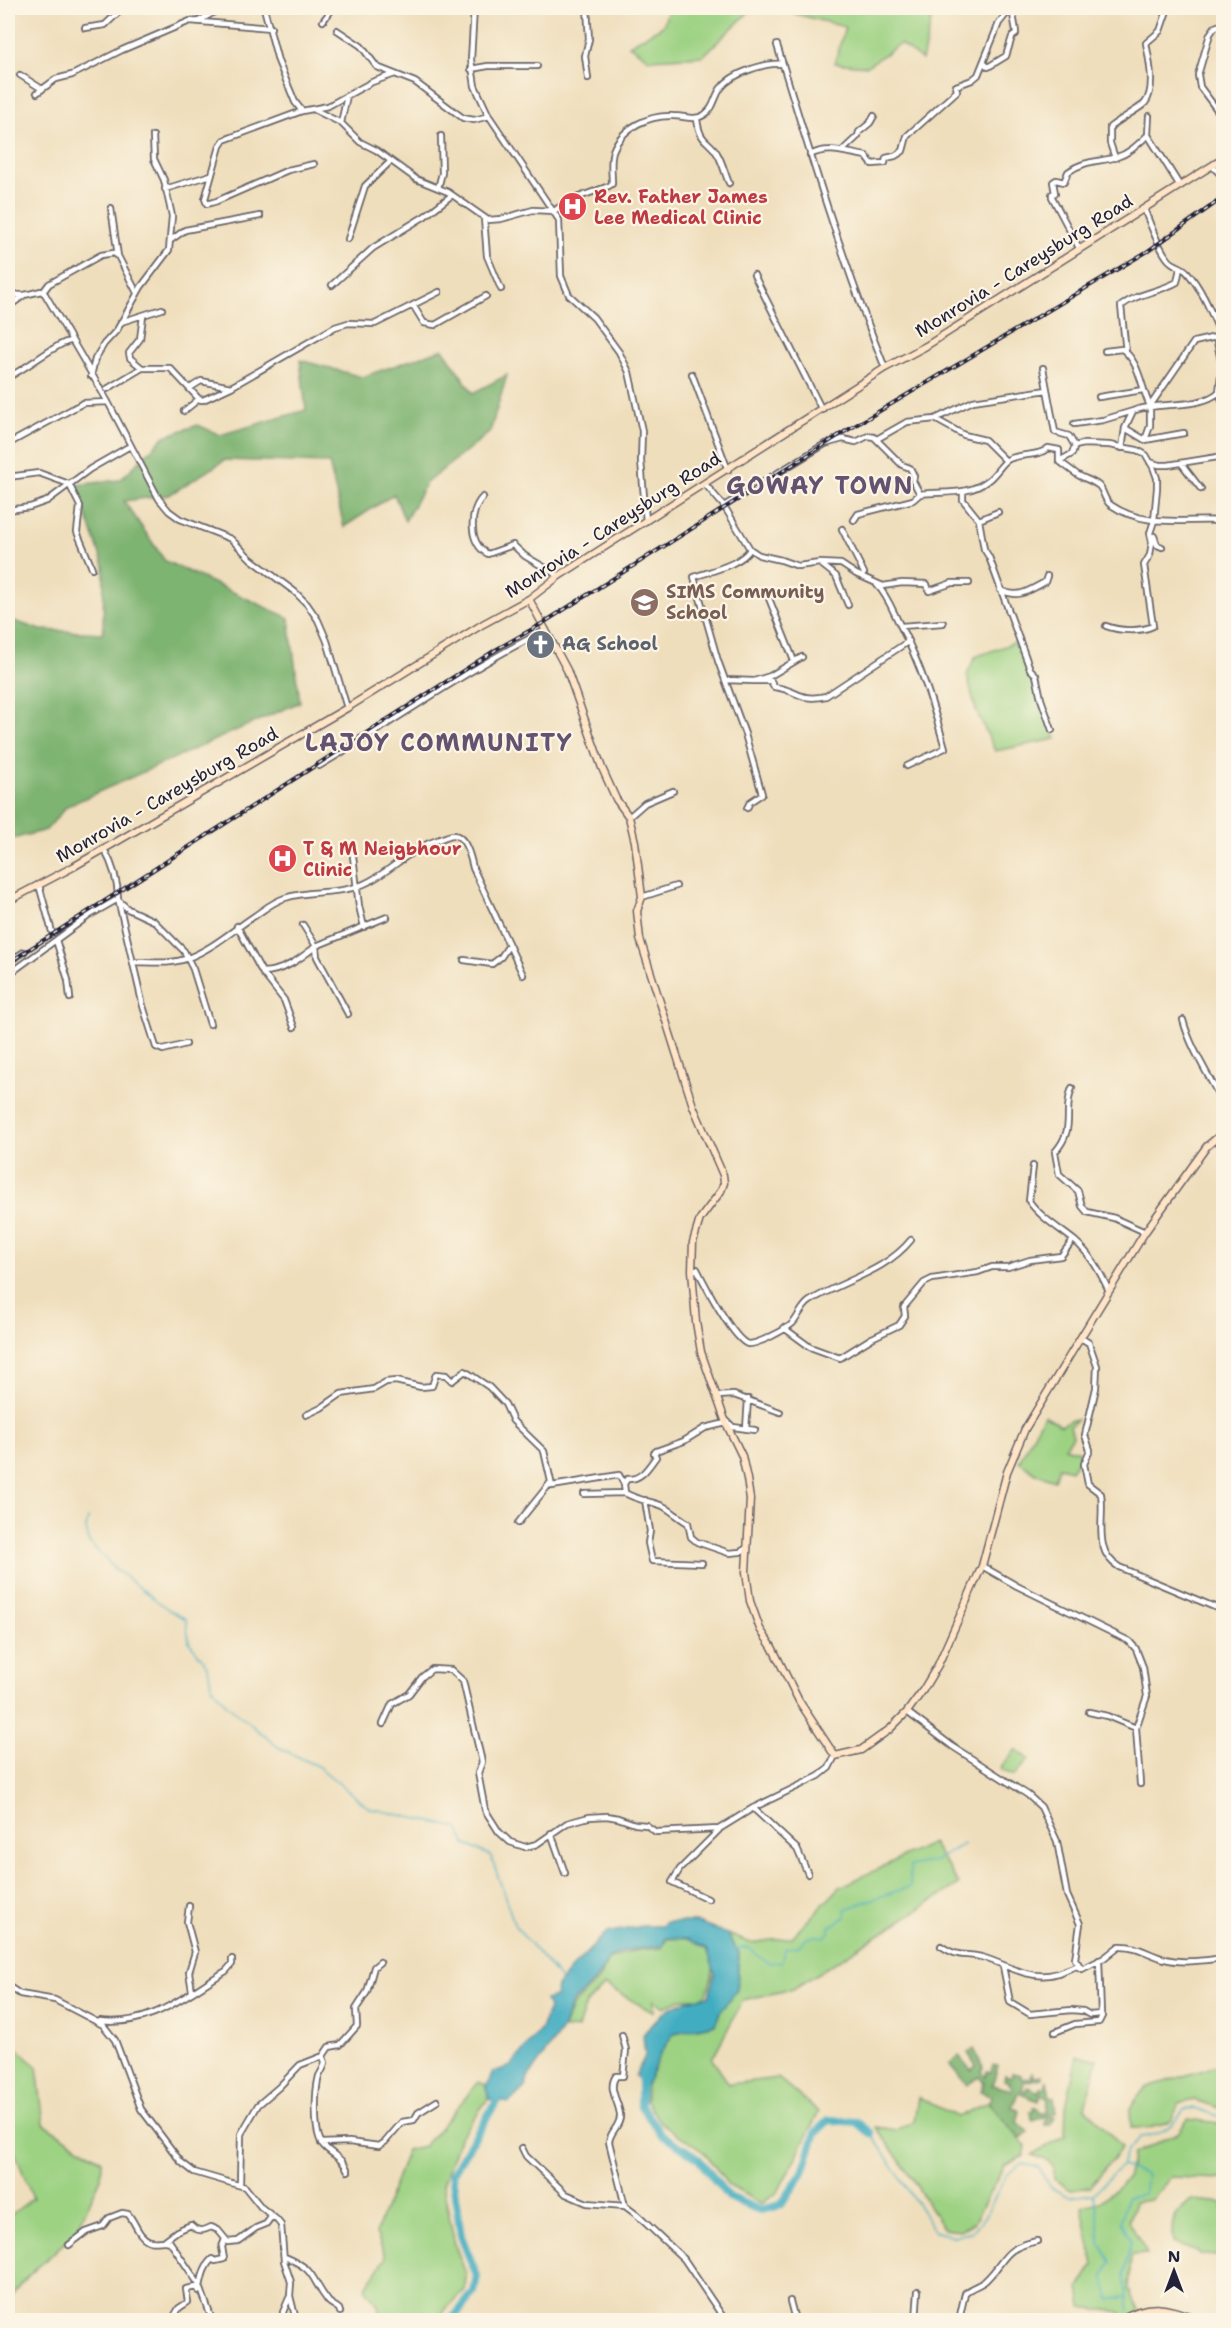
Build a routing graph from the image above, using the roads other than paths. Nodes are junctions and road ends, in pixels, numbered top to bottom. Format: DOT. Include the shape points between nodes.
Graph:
graph roads {
  1 [pos="123,8"];
  2 [pos="221,8"];
  3 [pos="264,8"];
  4 [pos="333,8"];
  5 [pos="474,8"];
  6 [pos="587,8"];
  7 [pos="1012,8"];
  8 [pos="1168,8"];
  9 [pos="199,21"];
  10 [pos="323,21"];
  11 [pos="1224,24"];
  12 [pos="85,28"];
  13 [pos="271,28"];
  14 [pos="337,30"];
  15 [pos="777,45"];
  16 [pos="984,63"];
  17 [pos="783,64"];
  18 [pos="537,66"];
  19 [pos="471,69"];
  20 [pos="395,74"];
  21 [pos="20,75"];
  22 [pos="588,78"];
  23 [pos="42,89"];
  24 [pos="37,93"];
  25 [pos="347,96"];
  26 [pos="315,110"];
  27 [pos="302,111"];
  28 [pos="489,116"];
  29 [pos="874,116"];
  30 [pos="1149,116"];
  31 [pos="697,118"];
  32 [pos="1224,119"];
  33 [pos="341,123"];
  34 [pos="1148,135"];
  35 [pos="153,136"];
  36 [pos="441,136"];
  37 [pos="842,151"];
  38 [pos="810,154"];
  39 [pos="1115,158"];
  40 [pos="1224,158"];
  41 [pos="391,161"];
  42 [pos="314,164"];
  43 [pos="1212,166"];
  44 [pos="211,175"];
  45 [pos="1224,178"];
  46 [pos="729,183"];
  47 [pos="1180,186"];
  48 [pos="438,188"];
  49 [pos="165,189"];
  50 [pos="452,195"];
  51 [pos="111,208"];
  52 [pos="1143,209"];
  53 [pos="554,211"];
  54 [pos="260,216"];
  55 [pos="484,218"];
  56 [pos="348,239"];
  57 [pos="171,240"];
  58 [pos="1079,248"];
  59 [pos="118,256"];
  60 [pos="1180,268"];
  61 [pos="754,274"];
  62 [pos="332,285"];
  63 [pos="501,289"];
  64 [pos="8,290"];
  65 [pos="43,292"];
  66 [pos="439,292"];
  67 [pos="137,293"];
  68 [pos="24,296"];
  69 [pos="486,296"];
  70 [pos="413,305"];
  71 [pos="8,307"];
  72 [pos="162,309"];
  73 [pos="143,316"];
  74 [pos="121,322"];
  75 [pos="1220,333"];
  76 [pos="71,341"];
  77 [pos="1105,351"];
  78 [pos="1126,352"];
  79 [pos="142,368"];
  80 [pos="885,368"];
  81 [pos="1043,368"];
  82 [pos="692,374"];
  83 [pos="91,376"];
  84 [pos="8,377"];
  85 [pos="231,387"];
  86 [pos="190,388"];
  87 [pos="107,389"];
  88 [pos="1047,390"];
  89 [pos="1143,390"];
  90 [pos="1219,392"];
  91 [pos="1099,398"];
  92 [pos="199,399"];
  93 [pos="108,402"];
  94 [pos="1150,406"];
  95 [pos="1224,406"];
  96 [pos="822,410"];
  97 [pos="184,411"];
  98 [pos="1133,411"];
  99 [pos="935,419"];
  100 [pos="1074,424"];
  101 [pos="1125,428"];
  102 [pos="1184,433"];
  103 [pos="877,439"];
  104 [pos="1145,440"];
  105 [pos="8,444"];
  106 [pos="130,446"];
  107 [pos="1075,446"];
  108 [pos="1122,448"];
  109 [pos="1224,456"];
  110 [pos="1005,460"];
  111 [pos="1059,461"];
  112 [pos="1150,462"];
  113 [pos="1181,463"];
  114 [pos="728,470"];
  115 [pos="8,477"];
  116 [pos="69,484"];
  117 [pos="705,484"];
  118 [pos="1202,489"];
  119 [pos="963,492"];
  120 [pos="920,494"];
  121 [pos="483,496"];
  122 [pos="724,506"];
  123 [pos="8,510"];
  124 [pos="998,512"];
  125 [pos="854,520"];
  126 [pos="979,520"];
  127 [pos="646,521"];
  128 [pos="1154,521"];
  129 [pos="1224,521"];
  130 [pos="842,529"];
  131 [pos="1150,533"];
  132 [pos="1162,547"];
  133 [pos="750,549"];
  134 [pos="820,563"];
  135 [pos="92,568"];
  136 [pos="864,573"];
  137 [pos="559,576"];
  138 [pos="1047,576"];
  139 [pos="875,583"];
  140 [pos="969,583"];
  141 [pos="1000,590"];
  142 [pos="766,591"];
  143 [pos="529,599"];
  144 [pos="848,605"];
  145 [pos="943,624"];
  146 [pos="901,626"];
  147 [pos="1106,626"];
  148 [pos="546,630"];
  149 [pos="909,641"];
  150 [pos="802,657"];
  151 [pos="794,661"];
  152 [pos="726,680"];
  153 [pos="754,681"];
  154 [pos="347,708"];
  155 [pos="1053,730"];
  156 [pos="319,766"];
  157 [pos="907,766"];
  158 [pos="673,791"];
  159 [pos="747,808"];
  160 [pos="629,817"];
  161 [pos="352,848"];
  162 [pos="104,849"];
  163 [pos="39,885"];
  164 [pos="676,886"];
  165 [pos="357,887"];
  166 [pos="642,897"];
  167 [pos="118,899"];
  168 [pos="8,901"];
  169 [pos="387,917"];
  170 [pos="237,926"];
  171 [pos="303,926"];
  172 [pos="364,927"];
  173 [pos="52,932"];
  174 [pos="56,940"];
  175 [pos="509,944"];
  176 [pos="316,946"];
  177 [pos="24,952"];
  178 [pos="187,959"];
  179 [pos="464,960"];
  180 [pos="8,962"];
  181 [pos="133,962"];
  182 [pos="262,972"];
  183 [pos="8,975"];
  184 [pos="523,975"];
  185 [pos="70,998"];
  186 [pos="348,1014"];
  187 [pos="1183,1020"];
  188 [pos="210,1024"];
  189 [pos="294,1027"];
  190 [pos="186,1044"];
  191 [pos="1072,1088"];
  192 [pos="1224,1106"];
  193 [pos="1224,1132"];
  194 [pos="1033,1166"];
  195 [pos="1145,1232"];
  196 [pos="911,1240"];
  197 [pos="1073,1240"];
  198 [pos="692,1270"];
  199 [pos="1109,1291"];
  200 [pos="784,1328"];
  201 [pos="1081,1338"];
  202 [pos="717,1396"];
  203 [pos="748,1399"];
  204 [pos="780,1412"];
  205 [pos="306,1415"];
  206 [pos="725,1421"];
  207 [pos="746,1429"];
  208 [pos="755,1430"];
  209 [pos="550,1482"];
  210 [pos="624,1484"];
  211 [pos="625,1493"];
  212 [pos="584,1494"];
  213 [pos="645,1500"];
  214 [pos="518,1523"];
  215 [pos="747,1548"];
  216 [pos="702,1563"];
  217 [pos="982,1566"];
  218 [pos="1224,1611"];
  219 [pos="906,1712"];
  220 [pos="1089,1712"];
  221 [pos="383,1724"];
  222 [pos="1136,1728"];
  223 [pos="835,1756"];
  224 [pos="1140,1784"];
  225 [pos="753,1808"];
  226 [pos="719,1829"];
  227 [pos="551,1833"];
  228 [pos="565,1873"];
  229 [pos="808,1874"];
  230 [pos="708,1899"];
  231 [pos="189,1906"];
  232 [pos="941,1946"];
  233 [pos="1224,1958"];
  234 [pos="232,1959"];
  235 [pos="1099,1960"];
  236 [pos="380,1962"];
  237 [pos="1003,1966"];
  238 [pos="1082,1969"];
  239 [pos="8,1986"];
  240 [pos="192,1991"];
  241 [pos="1101,2014"];
  242 [pos="94,2019"];
  243 [pos="1055,2032"];
  244 [pos="622,2035"];
  245 [pos="323,2056"];
  246 [pos="437,2101"];
  247 [pos="321,2143"];
  248 [pos="522,2148"];
  249 [pos="348,2171"];
  250 [pos="240,2185"];
  251 [pos="625,2206"];
  252 [pos="272,2216"];
  253 [pos="225,2239"];
  254 [pos="165,2240"];
  255 [pos="1037,2241"];
  256 [pos="69,2245"];
  257 [pos="285,2257"];
  258 [pos="200,2289"];
  259 [pos="918,2292"];
  260 [pos="290,2296"];
  261 [pos="790,2301"];
  262 [pos="340,2312"];
  263 [pos="172,2320"];
  264 [pos="212,2320"];
  265 [pos="283,2320"];
  266 [pos="296,2320"];
  267 [pos="725,2320"];
  268 [pos="795,2320"];
  269 [pos="916,2320"];
  270 [pos="959,2320"];
  271 [pos="1121,2320"];
  272 [pos="1200,2320"];
  1 -- 12 [label="street" via="105,25"];
  2 -- 9 [label="street"];
  3 -- 13 [label="street"];
  4 -- 10 [label="street"];
  5 -- 19 [label="street"];
  6 -- 22 [label="street"];
  7 -- 16 [label="street" via="999,23"];
  7 -- 16 [label="street" via="1017,27 1006,56 988,67"];
  8 -- 39 [label="street" via="1160,31 1146,43 1152,70 1145,104 1110,127"];
  9 -- 13 [label="street"];
  9 -- 23 [label="street" via="187,21 56,79"];
  11 -- 32 [label="street" via="1209,34 1198,75 1200,87"];
  13 -- 27 [label="street" via="278,61"];
  14 -- 20 [label="street" via="361,46 377,67"];
  15 -- 17 [label="street"];
  16 -- 37 [label="street" via="976,78 956,87 957,91 907,136 900,154 886,158 885,163 872,164 866,156"];
  17 -- 31 [label="street" via="758,66 740,74 721,87 711,110"];
  17 -- 38 [label="street"];
  18 -- 19 [label="street"];
  19 -- 28 [label="street"];
  20 -- 25 [label="street"];
  20 -- 28 [label="street" via="415,82 466,119"];
  21 -- 23 [label="street"];
  23 -- 24 [label="street"];
  25 -- 26 [label="street"];
  25 -- 33 [label="street"];
  26 -- 27 [label="street"];
  26 -- 33 [label="street"];
  27 -- 44 [label="street" via="224,140"];
  28 -- 53 [label="street"];
  29 -- 37 [label="street"];
  30 -- 34 [label="street"];
  31 -- 46 [label="street" via="698,130 718,153"];
  31 -- 53 [label="street" via="671,116 633,124 614,150 611,185 568,201"];
  33 -- 41 [label="street" via="360,142"];
  34 -- 39 [label="street"];
  34 -- 47 [label="street"];
  35 -- 49 [label="street" via="154,159"];
  36 -- 48 [label="street" via="442,173"];
  37 -- 38 [label="street"];
  38 -- 80 [label="street" via="859,304"];
  39 -- 58 [label="street" via="1089,162 1068,172 1064,183 1053,182 1052,197"];
  40 -- 43 [label="main road, Monrovia - Careysburg Road"];
  41 -- 48 [label="street" via="416,179"];
  41 -- 56 [label="street" via="365,186"];
  42 -- 44 [label="street" via="288,170 207,204"];
  43 -- 45 [label="street"];
  43 -- 47 [label="main road, Monrovia - Careysburg Road"];
  44 -- 49 [label="street"];
  47 -- 52 [label="main road, Monrovia - Careysburg Road"];
  48 -- 50 [label="street"];
  49 -- 57 [label="street" via="172,216"];
  50 -- 55 [label="street"];
  50 -- 62 [label="street" via="373,248"];
  51 -- 59 [label="street"];
  52 -- 58 [label="main road, Monrovia - Careysburg Road"];
  52 -- 60 [label="street" via="1165,256"];
  53 -- 55 [label="street" via="533,210 494,220"];
  53 -- 127 [label="street" via="559,220 561,276 569,295 594,318 620,352 633,387 643,441"];
  54 -- 57 [label="street" via="185,230"];
  55 -- 63 [label="street" via="487,256"];
  57 -- 67 [label="street" via="169,250"];
  58 -- 80 [label="main road, Monrovia - Careysburg Road"];
  59 -- 65 [label="street" via="101,255 49,284"];
  59 -- 67 [label="street"];
  60 -- 75 [label="street" via="1202,293"];
  60 -- 78 [label="street" via="1177,282 1121,306"];
  61 -- 96 [label="street"];
  64 -- 68 [label="street"];
  65 -- 68 [label="street"];
  65 -- 76 [label="street"];
  66 -- 70 [label="street"];
  67 -- 74 [label="street"];
  68 -- 71 [label="street"];
  69 -- 70 [label="street" via="435,325 424,323"];
  70 -- 85 [label="street" via="375,324 348,323 335,327"];
  72 -- 73 [label="street"];
  73 -- 74 [label="street"];
  73 -- 79 [label="street" via="140,339 129,353"];
  74 -- 83 [label="street" via="101,348"];
  75 -- 90 [label="street"];
  75 -- 94 [label="street" via="1194,342"];
  76 -- 83 [label="street"];
  76 -- 84 [label="street"];
  77 -- 78 [label="street"];
  78 -- 89 [label="street" via="1141,378"];
  79 -- 86 [label="street" via="170,368"];
  79 -- 87 [label="street"];
  80 -- 96 [label="main road, Monrovia - Careysburg Road"];
  81 -- 88 [label="street"];
  82 -- 114 [label="street"];
  83 -- 93 [label="street"];
  85 -- 86 [label="street" via="201,381"];
  85 -- 92 [label="street" via="207,400"];
  86 -- 92 [label="street"];
  88 -- 99 [label="street" via="974,401"];
  88 -- 107 [label="street" via="1055,432 1069,436"];
  89 -- 91 [label="street"];
  89 -- 94 [label="street"];
  90 -- 94 [label="street" via="1201,400"];
  90 -- 95 [label="street"];
  92 -- 97 [label="street"];
  93 -- 105 [label="street" via="83,403"];
  93 -- 106 [label="street"];
  94 -- 98 [label="street"];
  94 -- 104 [label="street"];
  96 -- 114 [label="main road, Monrovia - Careysburg Road"];
  98 -- 100 [label="street"];
  98 -- 101 [label="street"];
  99 -- 103 [label="street" via="907,422"];
  99 -- 110 [label="street" via="963,435 985,440"];
  101 -- 104 [label="street"];
  101 -- 108 [label="street"];
  102 -- 104 [label="street"];
  103 -- 120 [label="street" via="902,465 910,468"];
  103 -- 122 [label="street" via="868,436 856,442 843,439 825,444"];
  106 -- 116 [label="street"];
  106 -- 154 [label="street" via="149,485 169,511 231,538 307,604 327,641"];
  107 -- 108 [label="street"];
  107 -- 111 [label="street" via="1072,454"];
  108 -- 112 [label="street" via="1137,450"];
  109 -- 113 [label="street"];
  110 -- 111 [label="street" via="1043,453 1048,448 1059,450"];
  110 -- 119 [label="street" via="996,475"];
  111 -- 128 [label="street" via="1099,486 1110,505"];
  112 -- 113 [label="street"];
  112 -- 128 [label="street" via="1157,478"];
  113 -- 118 [label="street"];
  114 -- 117 [label="main road, Monrovia - Careysburg Road"];
  115 -- 116 [label="street" via="39,473"];
  116 -- 123 [label="street" via="47,501"];
  116 -- 135 [label="street" via="80,506 77,532"];
  117 -- 122 [label="street"];
  117 -- 127 [label="main road, Monrovia - Careysburg Road"];
  119 -- 120 [label="street"];
  119 -- 126 [label="street" via="963,500"];
  120 -- 125 [label="street" via="913,500 858,514"];
  121 -- 137 [label="street" via="472,517 484,553 492,554 513,544"];
  122 -- 133 [label="street"];
  124 -- 126 [label="street"];
  126 -- 141 [label="street" via="984,549"];
  127 -- 137 [label="main road, Monrovia - Careysburg Road"];
  128 -- 129 [label="street"];
  128 -- 131 [label="street"];
  130 -- 136 [label="street"];
  131 -- 132 [label="street"];
  131 -- 147 [label="street" via="1150,555 1144,565 1153,626 1122,630"];
  133 -- 134 [label="street" via="798,566"];
  133 -- 152 [label="street" via="734,562 694,577"];
  134 -- 139 [label="street" via="841,564"];
  134 -- 144 [label="street" via="836,576"];
  137 -- 143 [label="main road, Monrovia - Careysburg Road"];
  138 -- 141 [label="street" via="1045,582 1018,595"];
  139 -- 140 [label="street" via="927,584 929,591 952,583"];
  139 -- 146 [label="street"];
  141 -- 155 [label="street" via="1030,669 1036,675"];
  142 -- 151 [label="street"];
  143 -- 148 [label="main road"];
  143 -- 154 [label="main road, Monrovia - Careysburg Road"];
  145 -- 146 [label="street"];
  146 -- 149 [label="street"];
  148 -- 156 [label="street" via="498,653"];
  148 -- 160 [label="main road" via="570,677 612,789"];
  149 -- 153 [label="street" via="826,696 803,698 774,687 771,681"];
  149 -- 157 [label="street" via="938,717 945,748"];
  150 -- 151 [label="street"];
  151 -- 153 [label="street"];
  152 -- 153 [label="street"];
  152 -- 159 [label="street" via="762,794"];
  154 -- 162 [label="main road, Monrovia - Careysburg Road"];
  158 -- 160 [label="street" via="645,803"];
  160 -- 166 [label="main road"];
  161 -- 165 [label="street"];
  162 -- 163 [label="main road, Monrovia - Careysburg Road"];
  162 -- 167 [label="street" via="113,867"];
  163 -- 168 [label="main road, Monrovia - Careysburg Road"];
  163 -- 173 [label="street"];
  164 -- 166 [label="street"];
  165 -- 170 [label="street" via="283,898"];
  165 -- 172 [label="street"];
  165 -- 175 [label="street" via="424,844 458,836 469,852"];
  166 -- 198 [label="main road" via="637,911 640,939 693,1106 724,1182 696,1230"];
  167 -- 174 [label="street"];
  167 -- 178 [label="street" via="156,923"];
  167 -- 181 [label="street"];
  169 -- 172 [label="street"];
  170 -- 178 [label="street" via="229,935"];
  170 -- 182 [label="street"];
  171 -- 176 [label="street"];
  172 -- 176 [label="street"];
  174 -- 183 [label="street"];
  174 -- 185 [label="street"];
  175 -- 179 [label="street" via="492,964"];
  175 -- 184 [label="street"];
  176 -- 182 [label="street" via="299,960 272,972"];
  176 -- 186 [label="street" via="317,957"];
  177 -- 180 [label="street"];
  178 -- 181 [label="street"];
  178 -- 188 [label="street"];
  181 -- 190 [label="street" via="156,1047 162,1050"];
  182 -- 189 [label="street" via="284,1000"];
  187 -- 192 [label="street"];
  191 -- 195 [label="street" via="1067,1103 1070,1114 1066,1138 1055,1152 1059,1174 1078,1191 1087,1212 1114,1218"];
  193 -- 195 [label="main road" via="1207,1146"];
  194 -- 197 [label="street" via="1029,1201"];
  195 -- 199 [label="main road"];
  196 -- 200 [label="street" via="896,1257 810,1302"];
  197 -- 199 [label="street" via="1096,1264"];
  197 -- 200 [label="street" via="1061,1256 924,1283 904,1307 899,1325 840,1358 810,1347"];
  198 -- 200 [label="street" via="697,1269 714,1303 745,1343 761,1342"];
  198 -- 202 [label="main road" via="701,1352"];
  199 -- 201 [label="main road"];
  201 -- 217 [label="main road" via="1016,1447"];
  201 -- 218 [label="street" via="1089,1343 1097,1366 1085,1435 1090,1450 1084,1464 1088,1484 1101,1494 1100,1527 1107,1555 1119,1567"];
  202 -- 203 [label="street"];
  202 -- 206 [label="main road"];
  203 -- 204 [label="street"];
  203 -- 207 [label="street"];
  205 -- 209 [label="street" via="341,1394 374,1389 396,1380 432,1386 436,1374 446,1375 452,1381 465,1371 506,1404 513,1421 544,1451"];
  206 -- 207 [label="street"];
  206 -- 210 [label="street" via="656,1451 645,1471"];
  206 -- 215 [label="main road" via="742,1456 747,1479"];
  207 -- 208 [label="street"];
  209 -- 210 [label="street" via="552,1486 619,1475"];
  209 -- 214 [label="street"];
  210 -- 211 [label="street"];
  211 -- 212 [label="street"];
  211 -- 213 [label="street"];
  213 -- 215 [label="street" via="688,1523 691,1537 697,1542 723,1552"];
  213 -- 216 [label="street" via="652,1561"];
  215 -- 223 [label="main road" via="748,1590 760,1629 799,1701"];
  217 -- 219 [label="main road" via="938,1665"];
  217 -- 222 [label="street" via="1129,1641 1143,1667 1147,1696"];
  219 -- 223 [label="main road" via="861,1750"];
  219 -- 238 [label="street" via="1028,1795 1041,1808 1058,1841 1064,1884 1080,1924 1075,1959"];
  220 -- 222 [label="street"];
  221 -- 227 [label="street" via="392,1704 409,1694 432,1669 451,1670 463,1682 482,1762 478,1773 490,1820 510,1842 525,1847 537,1844"];
  222 -- 224 [label="street"];
  223 -- 225 [label="street" via="819,1776"];
  225 -- 226 [label="street"];
  225 -- 229 [label="street" via="797,1849"];
  226 -- 227 [label="street" via="656,1832 607,1816 567,1823"];
  226 -- 230 [label="street" via="672,1882"];
  227 -- 228 [label="street"];
  231 -- 240 [label="street" via="187,1922 195,1952 189,1972"];
  232 -- 237 [label="street" via="957,1955 981,1957"];
  233 -- 235 [label="street" via="1172,1960 1125,1946 1116,1947"];
  234 -- 240 [label="street" via="226,1971"];
  235 -- 238 [label="street"];
  235 -- 241 [label="street"];
  236 -- 245 [label="street" via="374,1967 367,1992 356,2009 357,2026 344,2042 329,2047"];
  237 -- 238 [label="street" via="1042,1975 1076,1966"];
  237 -- 241 [label="street" via="1010,2001 1030,2014 1072,2010"];
  239 -- 242 [label="street" via="20,1994 55,2000"];
  240 -- 242 [label="street" via="164,2011 138,2019"];
  241 -- 243 [label="street" via="1099,2022 1075,2024"];
  242 -- 250 [label="street" via="112,2034 141,2109 181,2162 194,2172"];
  244 -- 251 [label="street" via="626,2050 623,2076 616,2076 612,2086 620,2122 609,2142"];
  245 -- 247 [label="street" via="326,2063 319,2077 316,2118"];
  245 -- 250 [label="street" via="300,2065 258,2105 241,2134"];
  246 -- 247 [label="street" via="414,2120 402,2122 379,2146"];
  247 -- 249 [label="street" via="341,2159"];
  248 -- 251 [label="street" via="566,2194 587,2203"];
  250 -- 252 [label="street"];
  251 -- 267 [label="street" via="677,2251"];
  252 -- 253 [label="street" via="238,2241"];
  252 -- 257 [label="street" via="281,2225"];
  253 -- 254 [label="street" via="216,2228 195,2229 190,2224"];
  253 -- 258 [label="street" via="224,2259 208,2262"];
  254 -- 256 [label="street" via="144,2238 125,2213 110,2218"];
  254 -- 258 [label="street"];
  255 -- 270 [label="street" via="1008,2252 984,2282 965,2293"];
  257 -- 260 [label="street"];
  257 -- 262 [label="street" via="307,2269 329,2303"];
  258 -- 263 [label="street" via="186,2289 188,2302 178,2308"];
  258 -- 264 [label="street"];
  259 -- 269 [label="street"];
  260 -- 265 [label="street"];
  260 -- 266 [label="street"];
  261 -- 268 [label="street"];
  271 -- 272 [label="main road" via="1134,2312 1162,2307"];
}
